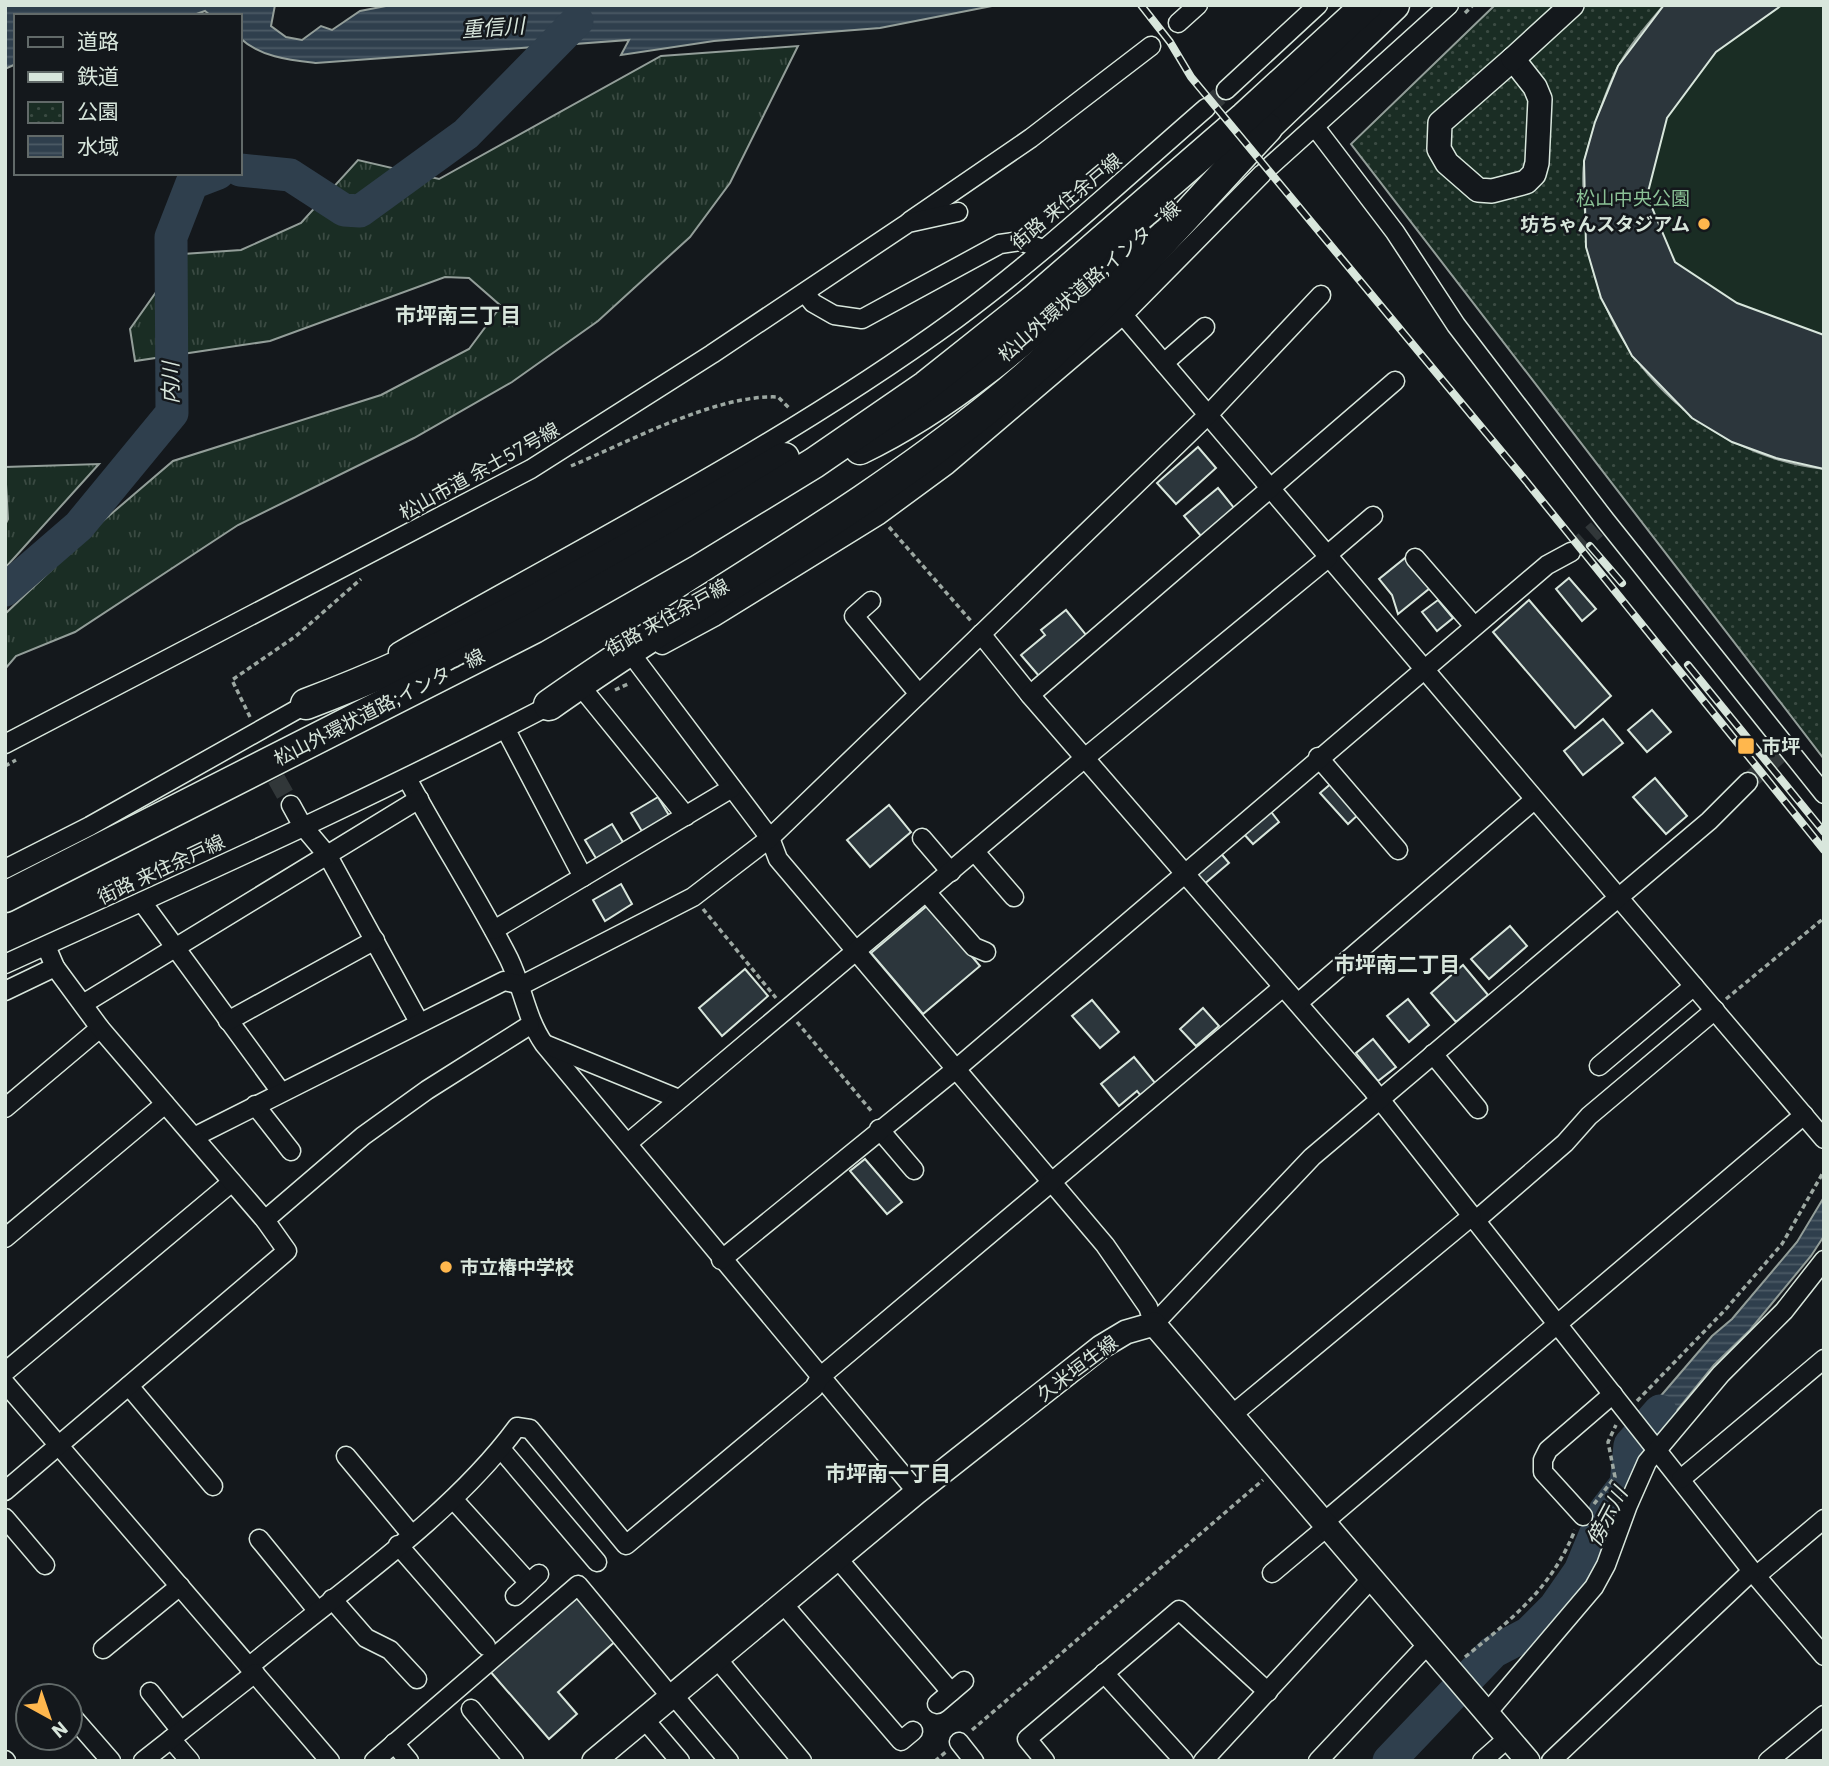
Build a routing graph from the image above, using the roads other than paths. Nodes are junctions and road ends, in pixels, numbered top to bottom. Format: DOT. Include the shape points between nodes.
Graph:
graph roads {
  1 [pos="1198,5"];
  2 [pos="1318,5"];
  3 [pos="1367,5"];
  4 [pos="1394,5"];
  5 [pos="1448,5"];
  6 [pos="1572,5"];
  7 [pos="1178,23"];
  8 [pos="1152,46"];
  9 [pos="1513,59"];
  10 [pos="1226,90"];
  11 [pos="1206,108"];
  12 [pos="1315,127"];
  13 [pos="1267,128"];
  14 [pos="1138,209"];
  15 [pos="958,212"];
  16 [pos="908,223"];
  17 [pos="1043,249"];
  18 [pos="805,293"];
  19 [pos="1321,295"];
  20 [pos="1123,315"];
  21 [pos="1205,327"];
  22 [pos="1164,363"];
  23 [pos="1395,381"];
  24 [pos="1208,415"];
  25 [pos="1270,489"];
  26 [pos="747,505"];
  27 [pos="1373,516"];
  28 [pos="1571,552"];
  29 [pos="1327,557"];
  30 [pos="1415,558"];
  31 [pos="871,601"];
  32 [pos="1474,626"];
  33 [pos="981,634"];
  34 [pos="635,659"];
  35 [pos="1423,669"];
  36 [pos="582,688"];
  37 [pos="919,694"];
  38 [pos="1030,695"];
  39 [pos="306,704"];
  40 [pos="549,705"];
  41 [pos="506,730"];
  42 [pos="252,735"];
  43 [pos="5,744"];
  44 [pos="262,752"];
  45 [pos="1086,757"];
  46 [pos="1318,757"];
  47 [pos="408,779"];
  48 [pos="1748,782"];
  49 [pos="732,788"];
  50 [pos="1824,794"];
  51 [pos="419,799"];
  52 [pos="1534,800"];
  53 [pos="291,806"];
  54 [pos="686,816"];
  55 [pos="302,825"];
  56 [pos="770,838"];
  57 [pos="922,838"];
  58 [pos="1398,850"];
  59 [pos="975,852"];
  60 [pos="328,856"];
  61 [pos="5,869"];
  62 [pos="951,872"];
  63 [pos="1184,872"];
  64 [pos="583,877"];
  65 [pos="926,892"];
  66 [pos="5,897"];
  67 [pos="1014,897"];
  68 [pos="1619,898"];
  69 [pos="142,902"];
  70 [pos="494,930"];
  71 [pos="374,940"];
  72 [pos="46,946"];
  73 [pos="175,948"];
  74 [pos="856,951"];
  75 [pos="986,951"];
  76 [pos="5,964"];
  77 [pos="55,967"];
  78 [pos="522,985"];
  79 [pos="1694,986"];
  80 [pos="1283,987"];
  81 [pos="5,991"];
  82 [pos="1298,1003"];
  83 [pos="83,1004"];
  84 [pos="1714,1010"];
  85 [pos="228,1021"];
  86 [pos="419,1022"];
  87 [pos="530,1025"];
  88 [pos="100,1028"];
  89 [pos="544,1044"];
  90 [pos="1433,1054"];
  91 [pos="1599,1066"];
  92 [pos="956,1069"];
  93 [pos="281,1091"];
  94 [pos="679,1099"];
  95 [pos="1378,1100"];
  96 [pos="165,1104"];
  97 [pos="255,1105"];
  98 [pos="5,1108"];
  99 [pos="1478,1109"];
  100 [pos="1804,1115"];
  101 [pos="879,1129"];
  102 [pos="194,1137"];
  103 [pos="1824,1139"];
  104 [pos="628,1143"];
  105 [pos="291,1151"];
  106 [pos="914,1170"];
  107 [pos="232,1182"];
  108 [pos="1052,1183"];
  109 [pos="1473,1219"];
  110 [pos="265,1220"];
  111 [pos="5,1238"];
  112 [pos="721,1260"];
  113 [pos="1824,1260"];
  114 [pos="1154,1324"];
  115 [pos="1559,1326"];
  116 [pos="1824,1359"];
  117 [pos="5,1372"];
  118 [pos="820,1377"];
  119 [pos="5,1383"];
  120 [pos="129,1386"];
  121 [pos="1613,1394"];
  122 [pos="1233,1414"];
  123 [pos="57,1446"];
  124 [pos="1656,1448"];
  125 [pos="501,1449"];
  126 [pos="346,1456"];
  127 [pos="1681,1479"];
  128 [pos="213,1486"];
  129 [pos="5,1490"];
  130 [pos="918,1492"];
  131 [pos="453,1499"];
  132 [pos="1583,1516"];
  133 [pos="5,1518"];
  134 [pos="1824,1519"];
  135 [pos="1326,1524"];
  136 [pos="260,1539"];
  137 [pos="405,1540"];
  138 [pos="838,1559"];
  139 [pos="597,1562"];
  140 [pos="45,1564"];
  141 [pos="1272,1573"];
  142 [pos="1754,1573"];
  143 [pos="1372,1578"];
  144 [pos="180,1586"];
  145 [pos="515,1596"];
  146 [pos="332,1598"];
  147 [pos="784,1605"];
  148 [pos="317,1610"];
  149 [pos="1428,1644"];
  150 [pos="486,1646"];
  151 [pos="103,1649"];
  152 [pos="1824,1656"];
  153 [pos="718,1660"];
  154 [pos="858,1662"];
  155 [pos="253,1670"];
  156 [pos="1104,1673"];
  157 [pos="844,1675"];
  158 [pos="417,1679"];
  159 [pos="150,1692"];
  160 [pos="1268,1692"];
  161 [pos="673,1697"];
  162 [pos="937,1704"];
  163 [pos="471,1709"];
  164 [pos="1487,1713"];
  165 [pos="1824,1715"];
  166 [pos="645,1720"];
  167 [pos="84,1730"];
  168 [pos="913,1731"];
  169 [pos="176,1735"];
  170 [pos="1508,1738"];
  171 [pos="958,1742"];
  172 [pos="394,1743"];
  173 [pos="111,1761"];
  174 [pos="143,1761"];
  175 [pos="190,1761"];
  176 [pos="330,1761"];
  177 [pos="374,1761"];
  178 [pos="409,1761"];
  179 [pos="514,1761"];
  180 [pos="594,1761"];
  181 [pos="680,1761"];
  182 [pos="729,1761"];
  183 [pos="802,1761"];
  184 [pos="974,1761"];
  185 [pos="1045,1761"];
  186 [pos="1184,1761"];
  187 [pos="1203,1761"];
  188 [pos="1318,1761"];
  189 [pos="1482,1761"];
  190 [pos="1528,1761"];
  191 [pos="1551,1761"];
  192 [pos="1768,1761"];
  1 -- 7 [label="street"];
  2 -- 10 [label="street"];
  3 -- 14 [label="highway, 松山外環状道路;インター線"];
  4 -- 13 [label="highway, 松山外環状道路;インター線"];
  5 -- 12 [label="street, 街路 来住余戸線"];
  6 -- 9 [label="main road"];
  8 -- 16 [label="street"];
  9 -- 9 [label="main road" via="1540,99 1537,163 1526,182 1478,190 1447,163 1439,149 1440,123"];
  11 -- 17 [label="street, 街路 来住余戸線"];
  12 -- 20 [label="street, 街路 来住余戸線"];
  12 -- 50 [label="street" via="1395,232 1602,526"];
  13 -- 26 [label="highway, 松山外環状道路;インター線" via="954,396 900,430"];
  13 -- 40 [label="highway" via="1077,330 993,405 846,511 628,649"];
  14 -- 26 [label="highway, 松山外環状道路;インター線" via="926,386"];
  14 -- 39 [label="highway" via="916,376 810,443 585,575 466,637"];
  15 -- 16 [label="street, 松山市道 余土57号線"];
  16 -- 18 [label="street, 松山市道 余土57号線"];
  17 -- 18 [label="street" via="1020,241 1000,244 862,319 834,315"];
  17 -- 39 [label="street, 街路 来住余戸線" via="957,318 868,379 656,508"];
  18 -- 43 [label="street, 松山市道 余土57号線" via="530,470"];
  19 -- 24 [label="street"];
  20 -- 22 [label="street"];
  20 -- 34 [label="street, 街路 来住余戸線" via="947,465 878,515 715,617"];
  21 -- 22 [label="street"];
  22 -- 24 [label="street"];
  23 -- 25 [label="street"];
  24 -- 25 [label="street"];
  24 -- 33 [label="street"];
  25 -- 29 [label="street"];
  25 -- 38 [label="street"];
  26 -- 66 [label="highway, 松山外環状道路;インター線" via="534,628"];
  27 -- 29 [label="street"];
  28 -- 32 [label="street" via="1547,565"];
  29 -- 35 [label="street"];
  29 -- 45 [label="street"];
  30 -- 32 [label="street"];
  31 -- 37 [label="street" via="854,617"];
  32 -- 35 [label="street"];
  33 -- 37 [label="street"];
  33 -- 38 [label="street"];
  34 -- 36 [label="street, 街路 来住余戸線"];
  34 -- 49 [label="street"];
  35 -- 46 [label="street"];
  35 -- 52 [label="street"];
  36 -- 40 [label="street, 街路 来住余戸線"];
  36 -- 54 [label="street"];
  37 -- 56 [label="street"];
  38 -- 45 [label="street"];
  39 -- 42 [label="street, 街路 来住余戸線"];
  40 -- 41 [label="street, 街路 来住余戸線"];
  41 -- 47 [label="street, 街路 来住余戸線"];
  41 -- 64 [label="street"];
  42 -- 44 [label="street"];
  42 -- 61 [label="street, 街路 来住余戸線"];
  45 -- 59 [label="street"];
  45 -- 63 [label="street"];
  46 -- 58 [label="street"];
  46 -- 63 [label="street"];
  47 -- 51 [label="street"];
  47 -- 55 [label="street, 街路 来住余戸線"];
  48 -- 68 [label="street"];
  49 -- 54 [label="street"];
  49 -- 56 [label="street"];
  51 -- 60 [label="street"];
  51 -- 70 [label="street"];
  52 -- 68 [label="street"];
  52 -- 82 [label="street"];
  53 -- 55 [label="street"];
  54 -- 64 [label="street"];
  55 -- 60 [label="street"];
  55 -- 69 [label="street, 街路 来住余戸線"];
  56 -- 74 [label="street" via="778,859"];
  56 -- 78 [label="street" via="693,897"];
  57 -- 62 [label="street"];
  59 -- 62 [label="street"];
  59 -- 67 [label="street"];
  60 -- 71 [label="street"];
  60 -- 73 [label="street"];
  62 -- 65 [label="street"];
  63 -- 80 [label="street"];
  63 -- 92 [label="street"];
  64 -- 70 [label="street"];
  65 -- 74 [label="street"];
  65 -- 75 [label="street" via="974,947"];
  68 -- 79 [label="street"];
  68 -- 90 [label="street"];
  69 -- 72 [label="street, 街路 来住余戸線"];
  69 -- 73 [label="street"];
  70 -- 78 [label="street"];
  71 -- 85 [label="street"];
  71 -- 86 [label="street"];
  72 -- 76 [label="street, 街路 来住余戸線"];
  72 -- 77 [label="street"];
  73 -- 83 [label="street"];
  73 -- 85 [label="street"];
  74 -- 92 [label="street"];
  74 -- 94 [label="street"];
  77 -- 81 [label="street"];
  77 -- 83 [label="street"];
  78 -- 86 [label="street" via="504,981"];
  78 -- 87 [label="street"];
  79 -- 84 [label="street"];
  79 -- 91 [label="street"];
  80 -- 82 [label="street"];
  80 -- 108 [label="street"];
  82 -- 95 [label="street"];
  83 -- 88 [label="street"];
  84 -- 100 [label="street"];
  84 -- 109 [label="street"];
  85 -- 93 [label="street"];
  86 -- 93 [label="street"];
  87 -- 89 [label="street"];
  87 -- 110 [label="street" via="363,1136"];
  88 -- 96 [label="street"];
  88 -- 98 [label="street"];
  89 -- 94 [label="street"];
  89 -- 104 [label="street"];
  90 -- 95 [label="street"];
  90 -- 99 [label="street"];
  92 -- 101 [label="street"];
  92 -- 108 [label="street"];
  93 -- 97 [label="street"];
  94 -- 104 [label="street"];
  95 -- 109 [label="street"];
  95 -- 114 [label="street" via="1312,1157"];
  96 -- 102 [label="street"];
  96 -- 111 [label="street"];
  97 -- 102 [label="street"];
  97 -- 105 [label="street"];
  100 -- 103 [label="street"];
  100 -- 115 [label="street"];
  101 -- 106 [label="street"];
  101 -- 112 [label="street"];
  102 -- 107 [label="street"];
  104 -- 112 [label="street"];
  107 -- 110 [label="street"];
  107 -- 117 [label="street"];
  108 -- 114 [label="street" via="1105,1245 1148,1307"];
  108 -- 118 [label="street"];
  109 -- 115 [label="street"];
  109 -- 122 [label="street"];
  110 -- 120 [label="street" via="287,1251"];
  112 -- 118 [label="street"];
  113 -- 124 [label="street" via="1784,1311"];
  114 -- 122 [label="main road"];
  114 -- 130 [label="main road, 久米垣生線" via="1133,1329 1101,1347"];
  115 -- 121 [label="street"];
  115 -- 135 [label="street"];
  116 -- 127 [label="street"];
  118 -- 125 [label="street" via="814,1388 626,1545 530,1429 517,1427"];
  118 -- 130 [label="street"];
  119 -- 123 [label="street"];
  120 -- 123 [label="street"];
  120 -- 128 [label="street"];
  121 -- 124 [label="street"];
  121 -- 132 [label="street" via="1548,1450 1543,1460 1543,1472"];
  122 -- 135 [label="main road"];
  123 -- 129 [label="street"];
  123 -- 144 [label="street"];
  124 -- 127 [label="street"];
  124 -- 164 [label="street" via="1638,1479 1594,1587"];
  125 -- 131 [label="street"];
  125 -- 139 [label="street"];
  126 -- 137 [label="street"];
  127 -- 142 [label="street"];
  130 -- 138 [label="main road, 久米垣生線"];
  131 -- 137 [label="street"];
  131 -- 145 [label="street" via="534,1579"];
  133 -- 140 [label="street"];
  134 -- 142 [label="street"];
  135 -- 141 [label="street"];
  135 -- 143 [label="main road"];
  136 -- 148 [label="street"];
  137 -- 146 [label="street"];
  137 -- 150 [label="street"];
  138 -- 147 [label="main road, 久米垣生線"];
  138 -- 162 [label="street" via="957,1686"];
  142 -- 152 [label="street"];
  142 -- 191 [label="street"];
  143 -- 149 [label="main road"];
  143 -- 160 [label="street"];
  144 -- 151 [label="street"];
  144 -- 155 [label="street"];
  146 -- 148 [label="street"];
  146 -- 158 [label="street" via="366,1638 390,1650"];
  147 -- 153 [label="main road, 久米垣生線"];
  147 -- 157 [label="street"];
  148 -- 155 [label="street"];
  149 -- 164 [label="main road"];
  149 -- 188 [label="street"];
  153 -- 161 [label="main road, 久米垣生線"];
  153 -- 183 [label="street"];
  154 -- 157 [label="street"];
  155 -- 169 [label="street"];
  155 -- 176 [label="street"];
  156 -- 160 [label="street" via="1179,1610"];
  156 -- 185 [label="street" via="1027,1739"];
  156 -- 186 [label="street"];
  157 -- 168 [label="street" via="901,1741"];
  159 -- 169 [label="street"];
  160 -- 187 [label="street"];
  161 -- 166 [label="main road, 久米垣生線"];
  161 -- 172 [label="street" via="578,1585"];
  161 -- 182 [label="street"];
  163 -- 179 [label="street"];
  164 -- 170 [label="main road"];
  165 -- 192 [label="street"];
  166 -- 180 [label="main road, 久米垣生線"];
  166 -- 181 [label="street"];
  167 -- 173 [label="street"];
  169 -- 174 [label="street"];
  169 -- 175 [label="street"];
  170 -- 189 [label="street"];
  170 -- 190 [label="main road"];
  171 -- 184 [label="street"];
  172 -- 177 [label="street"];
  172 -- 178 [label="street"];
}
